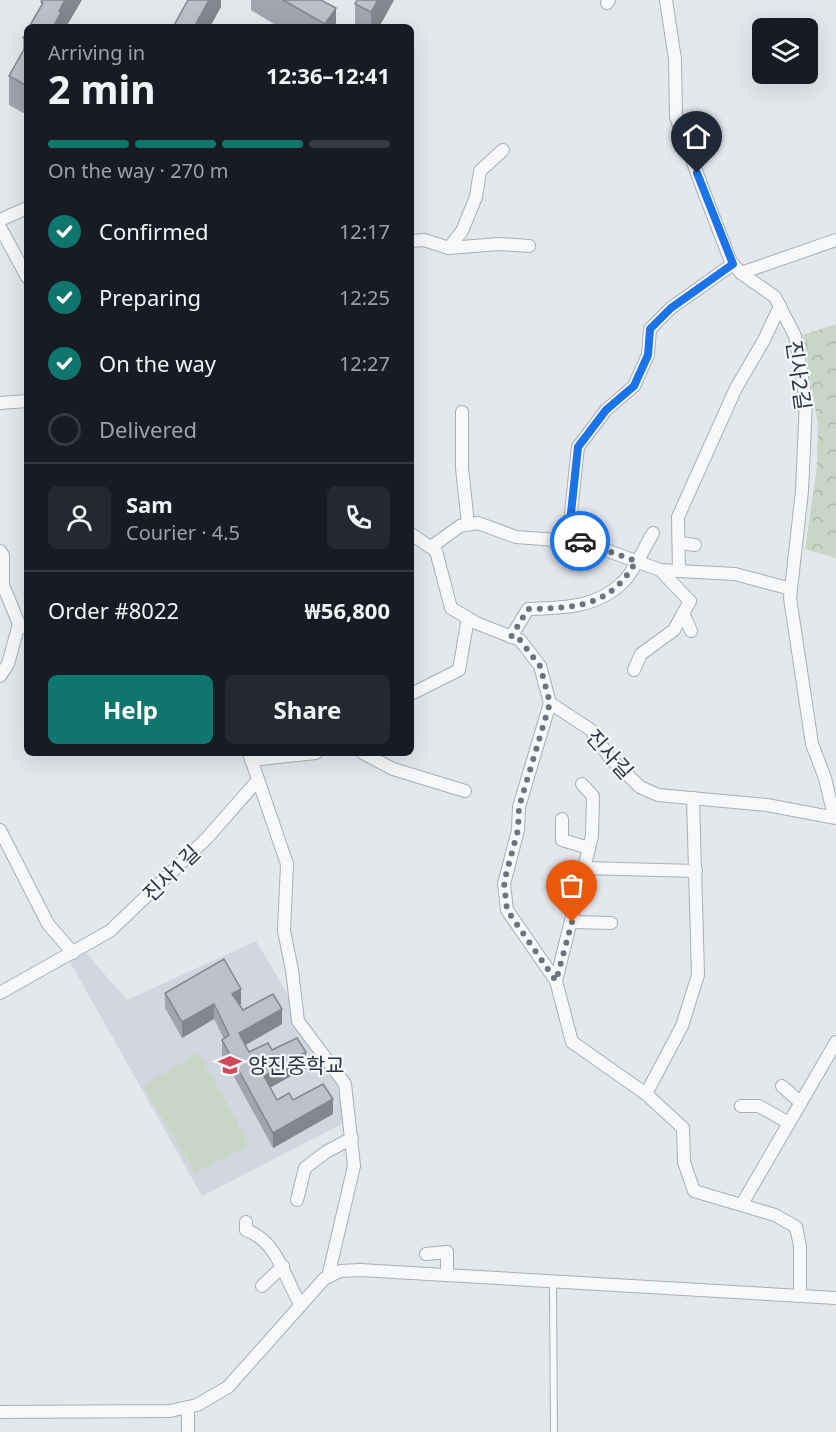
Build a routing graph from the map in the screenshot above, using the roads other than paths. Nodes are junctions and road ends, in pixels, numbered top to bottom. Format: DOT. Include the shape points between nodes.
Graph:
graph roads {
  1 [pos="666,0"];
  2 [pos="503,150"];
  3 [pos="24,209"];
  4 [pos="0,220"];
  5 [pos="0,226"];
  6 [pos="836,240"];
  7 [pos="414,241"];
  8 [pos="529,246"];
  9 [pos="449,248"];
  10 [pos="737,269"];
  11 [pos="24,271"];
  12 [pos="780,306"];
  13 [pos="24,401"];
  14 [pos="0,402"];
  15 [pos="462,412"];
  16 [pos="468,524"];
  17 [pos="653,533"];
  18 [pos="414,536"];
  19 [pos="568,541"];
  20 [pos="680,543"];
  21 [pos="695,545"];
  22 [pos="431,548"];
  23 [pos="0,551"];
  24 [pos="636,561"];
  25 [pos="660,570"];
  26 [pos="679,571"];
  27 [pos="791,589"];
  28 [pos="684,615"];
  29 [pos="468,618"];
  30 [pos="23,626"];
  31 [pos="691,631"];
  32 [pos="511,637"];
  33 [pos="634,670"];
  34 [pos="0,676"];
  35 [pos="414,692"];
  36 [pos="550,703"];
  37 [pos="250,756"];
  38 [pos="368,756"];
  39 [pos="258,780"];
  40 [pos="582,784"];
  41 [pos="465,791"];
  42 [pos="693,798"];
  43 [pos="835,817"];
  44 [pos="562,819"];
  45 [pos="0,830"];
  46 [pos="589,848"];
  47 [pos="584,868"];
  48 [pos="696,871"];
  49 [pos="572,922"];
  50 [pos="611,923"];
  51 [pos="73,953"];
  52 [pos="556,981"];
  53 [pos="0,993"];
  54 [pos="836,1042"];
  55 [pos="782,1086"];
  56 [pos="646,1095"];
  57 [pos="801,1103"];
  58 [pos="741,1106"];
  59 [pos="789,1123"];
  60 [pos="352,1138"];
  61 [pos="297,1200"];
  62 [pos="742,1204"];
  63 [pos="246,1222"];
  64 [pos="426,1254"];
  65 [pos="283,1266"];
  66 [pos="447,1275"];
  67 [pos="328,1277"];
  68 [pos="553,1281"];
  69 [pos="262,1286"];
  70 [pos="800,1296"];
  71 [pos="836,1299"];
  72 [pos="301,1305"];
  73 [pos="188,1407"];
  74 [pos="0,1412"];
  75 [pos="188,1432"];
  76 [pos="554,1432"];
  1 -- 10 [label="street" via="675,59 676,117"];
  2 -- 9 [label="street" via="480,171 476,197 462,231"];
  3 -- 4 [label="street"];
  5 -- 11 [label="street"];
  6 -- 10 [label="street"];
  7 -- 9 [label="street"];
  8 -- 9 [label="street"];
  10 -- 12 [label="street, 진사2길" via="775,297"];
  10 -- 19 [label="street" via="671,308 650,329 648,355 634,386 606,410 578,447"];
  12 -- 20 [label="street" via="736,388 678,516"];
  12 -- 27 [label="street, 진사2길" via="795,336 806,401 802,491"];
  13 -- 14 [label="street"];
  15 -- 16 [label="street"];
  16 -- 19 [label="street" via="478,523 516,537"];
  16 -- 22 [label="street"];
  17 -- 24 [label="street"];
  18 -- 22 [label="street"];
  19 -- 24 [label="street" via="584,542"];
  20 -- 21 [label="street"];
  20 -- 26 [label="street"];
  22 -- 29 [label="street" via="436,550 451,608"];
  23 -- 30 [label="street" via="3,585"];
  24 -- 25 [label="street"];
  24 -- 32 [label="street" via="626,580 608,594 577,608 528,609"];
  25 -- 26 [label="street"];
  25 -- 28 [label="street" via="690,601"];
  26 -- 27 [label="street" via="735,574"];
  27 -- 43 [label="street, 진사2길" via="812,744"];
  28 -- 31 [label="street"];
  28 -- 33 [label="street" via="674,630 641,654"];
  29 -- 32 [label="street"];
  29 -- 35 [label="street" via="459,670"];
  30 -- 34 [label="street"];
  32 -- 36 [label="street" via="520,640 540,666"];
  36 -- 42 [label="street, 진사길" via="591,730 610,758 640,787 657,795"];
  36 -- 52 [label="street" via="519,807 518,830 504,884 507,910"];
  37 -- 39 [label="street"];
  38 -- 41 [label="street" via="393,770"];
  39 -- 51 [label="street, 진사1길" via="207,838 110,931"];
  39 -- 60 [label="street" via="287,864 284,931 298,1021 345,1084"];
  40 -- 46 [label="street" via="593,796"];
  42 -- 43 [label="street, 진사길"];
  42 -- 48 [label="street"];
  44 -- 46 [label="street" via="562,840"];
  45 -- 51 [label="street" via="48,924"];
  46 -- 47 [label="street"];
  47 -- 48 [label="street"];
  47 -- 49 [label="street"];
  48 -- 56 [label="street" via="698,975 682,1026"];
  49 -- 50 [label="street"];
  49 -- 52 [label="street"];
  51 -- 53 [label="street, 진사1길"];
  52 -- 56 [label="street" via="572,1042"];
  54 -- 57 [label="street"];
  55 -- 57 [label="street"];
  56 -- 62 [label="street" via="683,1128 684,1162 694,1191"];
  57 -- 59 [label="street"];
  58 -- 59 [label="street" via="759,1106"];
  59 -- 62 [label="street"];
  60 -- 61 [label="street" via="306,1168"];
  60 -- 67 [label="street" via="354,1166"];
  62 -- 70 [label="street" via="796,1227"];
  63 -- 65 [label="street" via="246,1230 268,1244"];
  64 -- 66 [label="street" via="447,1252"];
  65 -- 69 [label="street"];
  65 -- 72 [label="street"];
  66 -- 67 [label="street" via="360,1270 340,1271"];
  66 -- 68 [label="street"];
  67 -- 72 [label="street"];
  68 -- 70 [label="street"];
  68 -- 76 [label="lane"];
  70 -- 71 [label="street"];
  72 -- 73 [label="street" via="228,1387"];
  73 -- 74 [label="street" via="170,1412"];
  73 -- 75 [label="street"];
}
